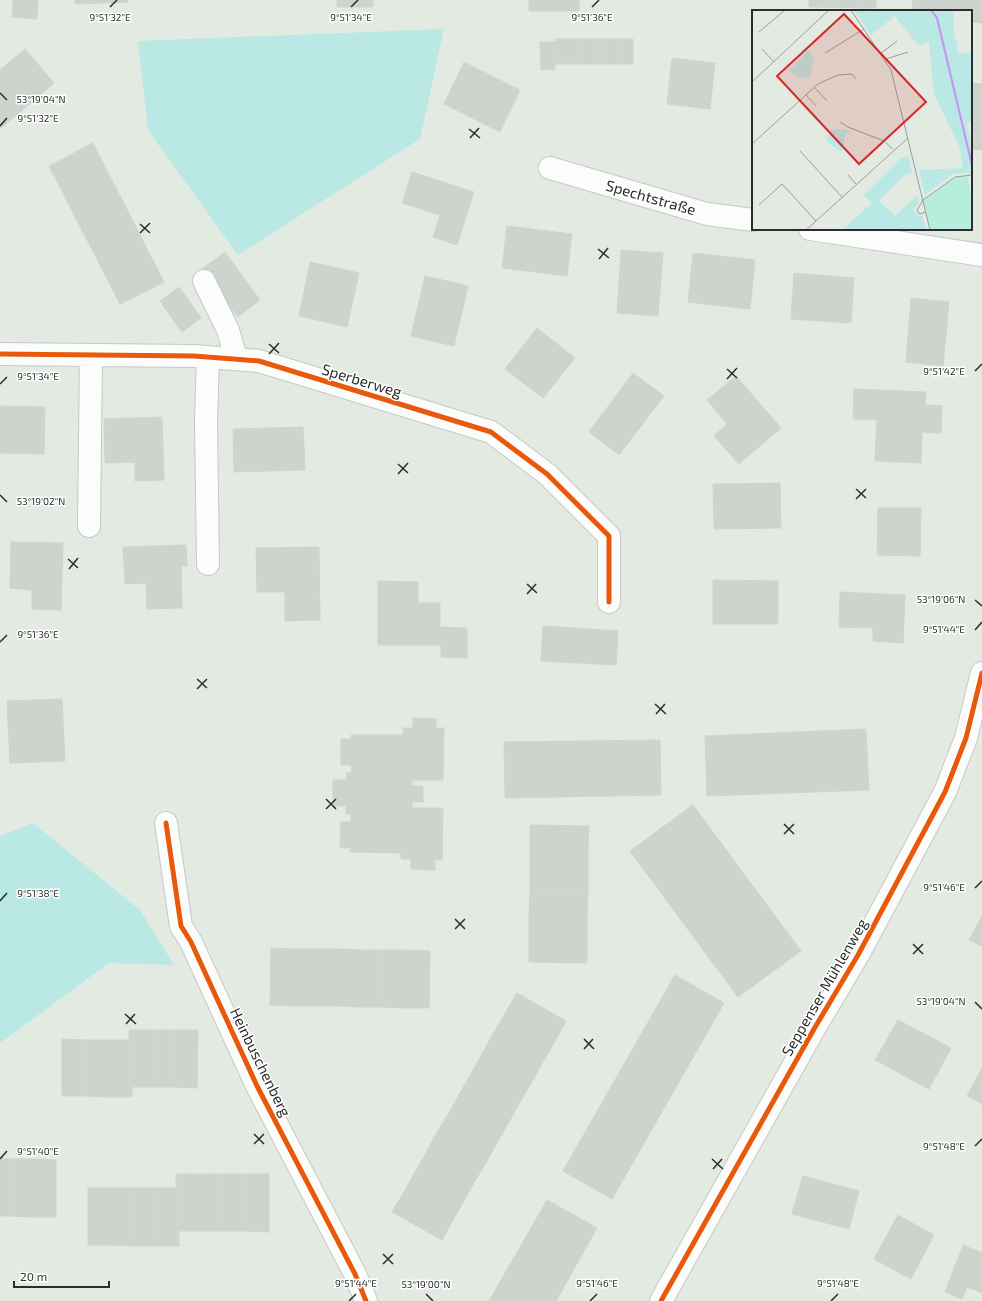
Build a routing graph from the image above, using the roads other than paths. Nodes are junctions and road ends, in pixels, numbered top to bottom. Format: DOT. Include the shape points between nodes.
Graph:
graph roads {
  1 [pos="550,168"];
  2 [pos="752,220"];
  3 [pos="817,230"];
  4 [pos="982,255"];
  5 [pos="204,281"];
  6 [pos="0,354"];
  7 [pos="92,356"];
  8 [pos="208,357"];
  9 [pos="236,359"];
  10 [pos="88,526"];
  11 [pos="208,564"];
  12 [pos="609,602"];
  13 [pos="982,673"];
  14 [pos="166,823"];
  15 [pos="366,1301"];
  16 [pos="661,1301"];
  1 -- 2 [label="street, Spechtstraße" via="707,214"];
  3 -- 4 [label="street"];
  5 -- 9 [label="street" via="228,330"];
  6 -- 7 [label="street, Sperberweg"];
  7 -- 8 [label="street, Sperberweg"];
  7 -- 10 [label="street"];
  8 -- 9 [label="street, Sperberweg"];
  8 -- 11 [label="street"];
  9 -- 12 [label="street, Sperberweg" via="259,361 491,432 547,474 609,536"];
  13 -- 16 [label="street, Seppenser Mühlenweg" via="966,738 945,792 858,956 814,1029"];
  14 -- 15 [label="street, Heinbuschenberg" via="181,926 191,942 258,1086 352,1267"];
}
